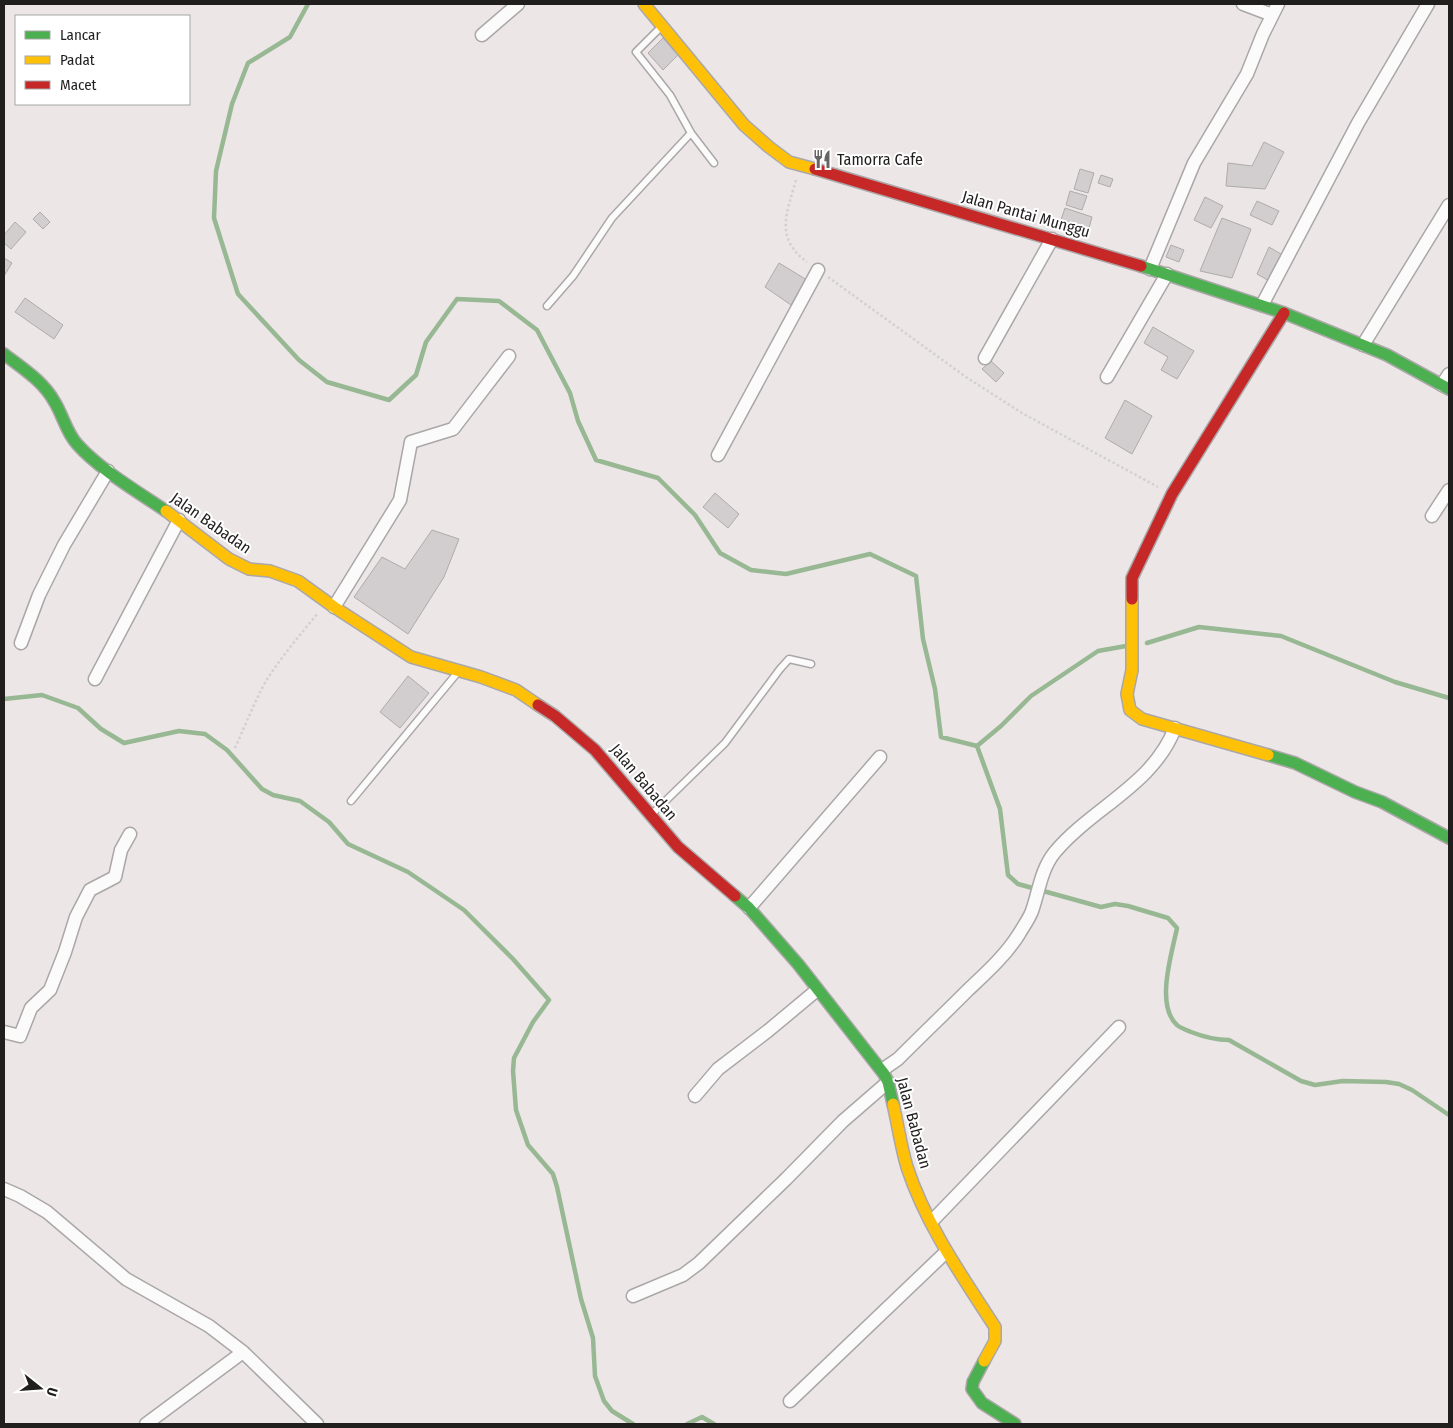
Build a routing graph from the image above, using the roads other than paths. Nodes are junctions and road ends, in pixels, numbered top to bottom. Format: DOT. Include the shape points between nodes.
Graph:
graph roads {
  1 [pos="518,4"];
  2 [pos="644,4"];
  3 [pos="1244,4"];
  4 [pos="1428,4"];
  5 [pos="1275,10"];
  6 [pos="662,26"];
  7 [pos="482,35"];
  8 [pos="691,132"];
  9 [pos="714,163"];
  10 [pos="1449,205"];
  11 [pos="1052,239"];
  12 [pos="1150,269"];
  13 [pos="818,270"];
  14 [pos="1167,274"];
  15 [pos="1262,305"];
  16 [pos="547,306"];
  17 [pos="1284,313"];
  18 [pos="1363,345"];
  19 [pos="4,354"];
  20 [pos="509,356"];
  21 [pos="985,358"];
  22 [pos="1449,374"];
  23 [pos="1107,378"];
  24 [pos="1446,387"];
  25 [pos="718,455"];
  26 [pos="108,471"];
  27 [pos="1449,490"];
  28 [pos="1432,516"];
  29 [pos="179,520"];
  30 [pos="330,605"];
  31 [pos="21,643"];
  32 [pos="811,664"];
  33 [pos="458,671"];
  34 [pos="95,679"];
  35 [pos="1175,728"];
  36 [pos="880,758"];
  37 [pos="351,801"];
  38 [pos="651,815"];
  39 [pos="130,834"];
  40 [pos="1449,838"];
  41 [pos="749,908"];
  42 [pos="817,990"];
  43 [pos="1119,1027"];
  44 [pos="4,1032"];
  45 [pos="882,1070"];
  46 [pos="888,1082"];
  47 [pos="695,1096"];
  48 [pos="4,1189"];
  49 [pos="932,1221"];
  50 [pos="946,1252"];
  51 [pos="633,1296"];
  52 [pos="243,1352"];
  53 [pos="790,1401"];
  54 [pos="146,1424"];
  55 [pos="317,1424"];
  56 [pos="1015,1424"];
  1 -- 7 [label="street"];
  2 -- 6 [label="street, Jalan Pantai Munggu"];
  3 -- 5 [label="street"];
  4 -- 15 [label="street" via="1358,123"];
  5 -- 12 [label="street" via="1238,92 1194,163"];
  6 -- 8 [label="lane" via="636,52 670,95"];
  6 -- 11 [label="street, Jalan Pantai Munggu" via="738,119 778,156 800,166"];
  8 -- 9 [label="lane"];
  8 -- 16 [label="lane" via="612,218 573,276"];
  10 -- 18 [label="street"];
  11 -- 12 [label="street, Jalan Pantai Munggu"];
  11 -- 21 [label="street"];
  12 -- 14 [label="street, Jalan Pantai Munggu"];
  13 -- 25 [label="street"];
  14 -- 15 [label="street, Jalan Pantai Munggu"];
  14 -- 23 [label="street"];
  15 -- 17 [label="street, Jalan Pantai Munggu"];
  17 -- 18 [label="street, Jalan Pantai Munggu"];
  17 -- 35 [label="street" via="1172,494 1132,578 1130,710 1142,719"];
  18 -- 24 [label="street, Jalan Pantai Munggu"];
  19 -- 26 [label="street, Jalan Babadan" via="35,378 54,400 77,444"];
  20 -- 30 [label="street" via="453,429 411,442 400,500"];
  22 -- 24 [label="street"];
  26 -- 29 [label="street, Jalan Babadan"];
  26 -- 31 [label="street" via="64,545 39,595"];
  27 -- 28 [label="street"];
  29 -- 30 [label="street, Jalan Babadan" via="229,559 249,569 270,571 298,580"];
  29 -- 34 [label="street"];
  30 -- 33 [label="street, Jalan Babadan" via="411,657"];
  32 -- 38 [label="lane" via="790,659 725,744"];
  33 -- 37 [label="lane"];
  33 -- 38 [label="street, Jalan Babadan" via="516,690 555,716 595,750"];
  35 -- 40 [label="street" via="1295,764 1382,802"];
  35 -- 45 [label="street" via="1151,768 1056,851 1046,865 1031,913 1018,936 995,964 898,1059"];
  36 -- 41 [label="street"];
  38 -- 41 [label="street, Jalan Babadan" via="678,847"];
  39 -- 44 [label="street" via="121,850 115,877 90,890 82,903 50,990 31,1008 20,1036"];
  41 -- 42 [label="street, Jalan Babadan"];
  42 -- 45 [label="street, Jalan Babadan"];
  42 -- 47 [label="street" via="718,1069"];
  43 -- 49 [label="street"];
  45 -- 46 [label="street, Jalan Babadan"];
  46 -- 49 [label="street, Jalan Babadan" via="907,1167"];
  46 -- 51 [label="street" via="843,1121 699,1263 683,1275"];
  48 -- 52 [label="street" via="46,1212 126,1278 209,1326"];
  49 -- 50 [label="street, Jalan Babadan"];
  50 -- 53 [label="street"];
  50 -- 56 [label="street, Jalan Babadan" via="995,1327 995,1342 972,1389 982,1403"];
  52 -- 54 [label="street"];
  52 -- 55 [label="street"];
}
